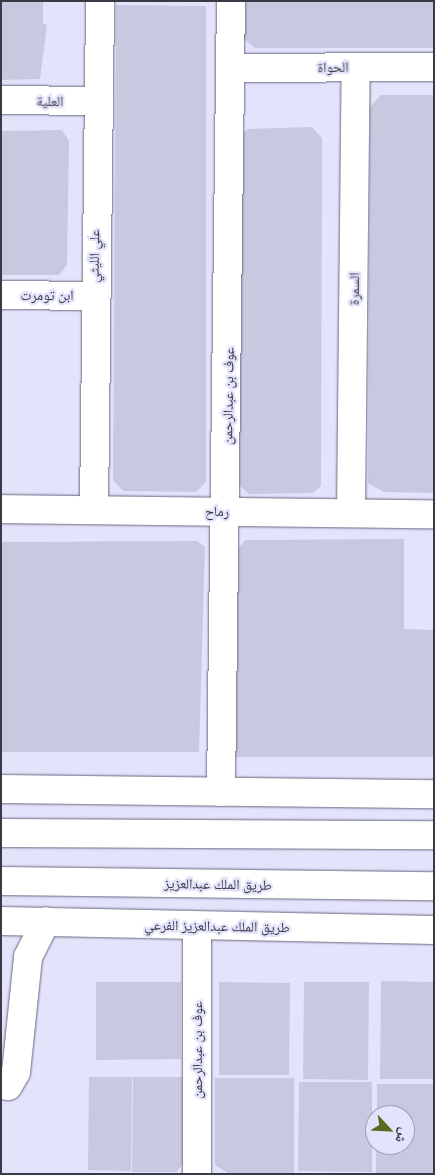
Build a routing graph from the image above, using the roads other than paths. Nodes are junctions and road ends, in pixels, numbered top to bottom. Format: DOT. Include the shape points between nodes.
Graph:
graph roads {
  1 [pos="100,1"];
  2 [pos="231,1"];
  3 [pos="356,66"];
  4 [pos="434,67"];
  5 [pos="232,68"];
  6 [pos="1,100"];
  7 [pos="98,101"];
  8 [pos="1,295"];
  9 [pos="94,296"];
  10 [pos="1,509"];
  11 [pos="94,510"];
  12 [pos="226,511"];
  13 [pos="351,512"];
  14 [pos="434,514"];
  15 [pos="1,789"];
  16 [pos="221,792"];
  17 [pos="434,794"];
  18 [pos="1,833"];
  19 [pos="434,835"];
  20 [pos="1,881"];
  21 [pos="434,886"];
  22 [pos="1,921"];
  23 [pos="46,921"];
  24 [pos="197,927"];
  25 [pos="434,930"];
  26 [pos="1,1086"];
  27 [pos="197,1174"];
  1 -- 7 [label="street, علي الليثي"];
  2 -- 5 [label="street, عوف بن عبدالرحمن"];
  3 -- 4 [label="street, الحواة"];
  3 -- 5 [label="street, الحواة"];
  3 -- 13 [label="street, السمرة"];
  5 -- 12 [label="street, عوف بن عبدالرحمن"];
  6 -- 7 [label="street, العلية"];
  7 -- 9 [label="street, علي الليثي"];
  8 -- 9 [label="street, ابن تومرت"];
  9 -- 11 [label="street, علي الليثي"];
  10 -- 11 [label="street, رماح"];
  11 -- 12 [label="street, رماح"];
  12 -- 13 [label="street, رماح"];
  12 -- 16 [label="street, عوف بن عبدالرحمن"];
  13 -- 14 [label="street, رماح"];
  15 -- 16 [label="street"];
  16 -- 17 [label="street"];
  18 -- 19 [label="street"];
  20 -- 21 [label="street, طريق الملك عبدالعزيز"];
  22 -- 23 [label="street, طريق الملك عبدالعزيز الفرعي"];
  23 -- 24 [label="street, طريق الملك عبدالعزيز الفرعي"];
  23 -- 26 [label="street" via="38,929 24,979 16,1072 8,1086"];
  24 -- 25 [label="street, طريق الملك عبدالعزيز الفرعي"];
  24 -- 27 [label="street, عوف بن عبدالرحمن"];
}
